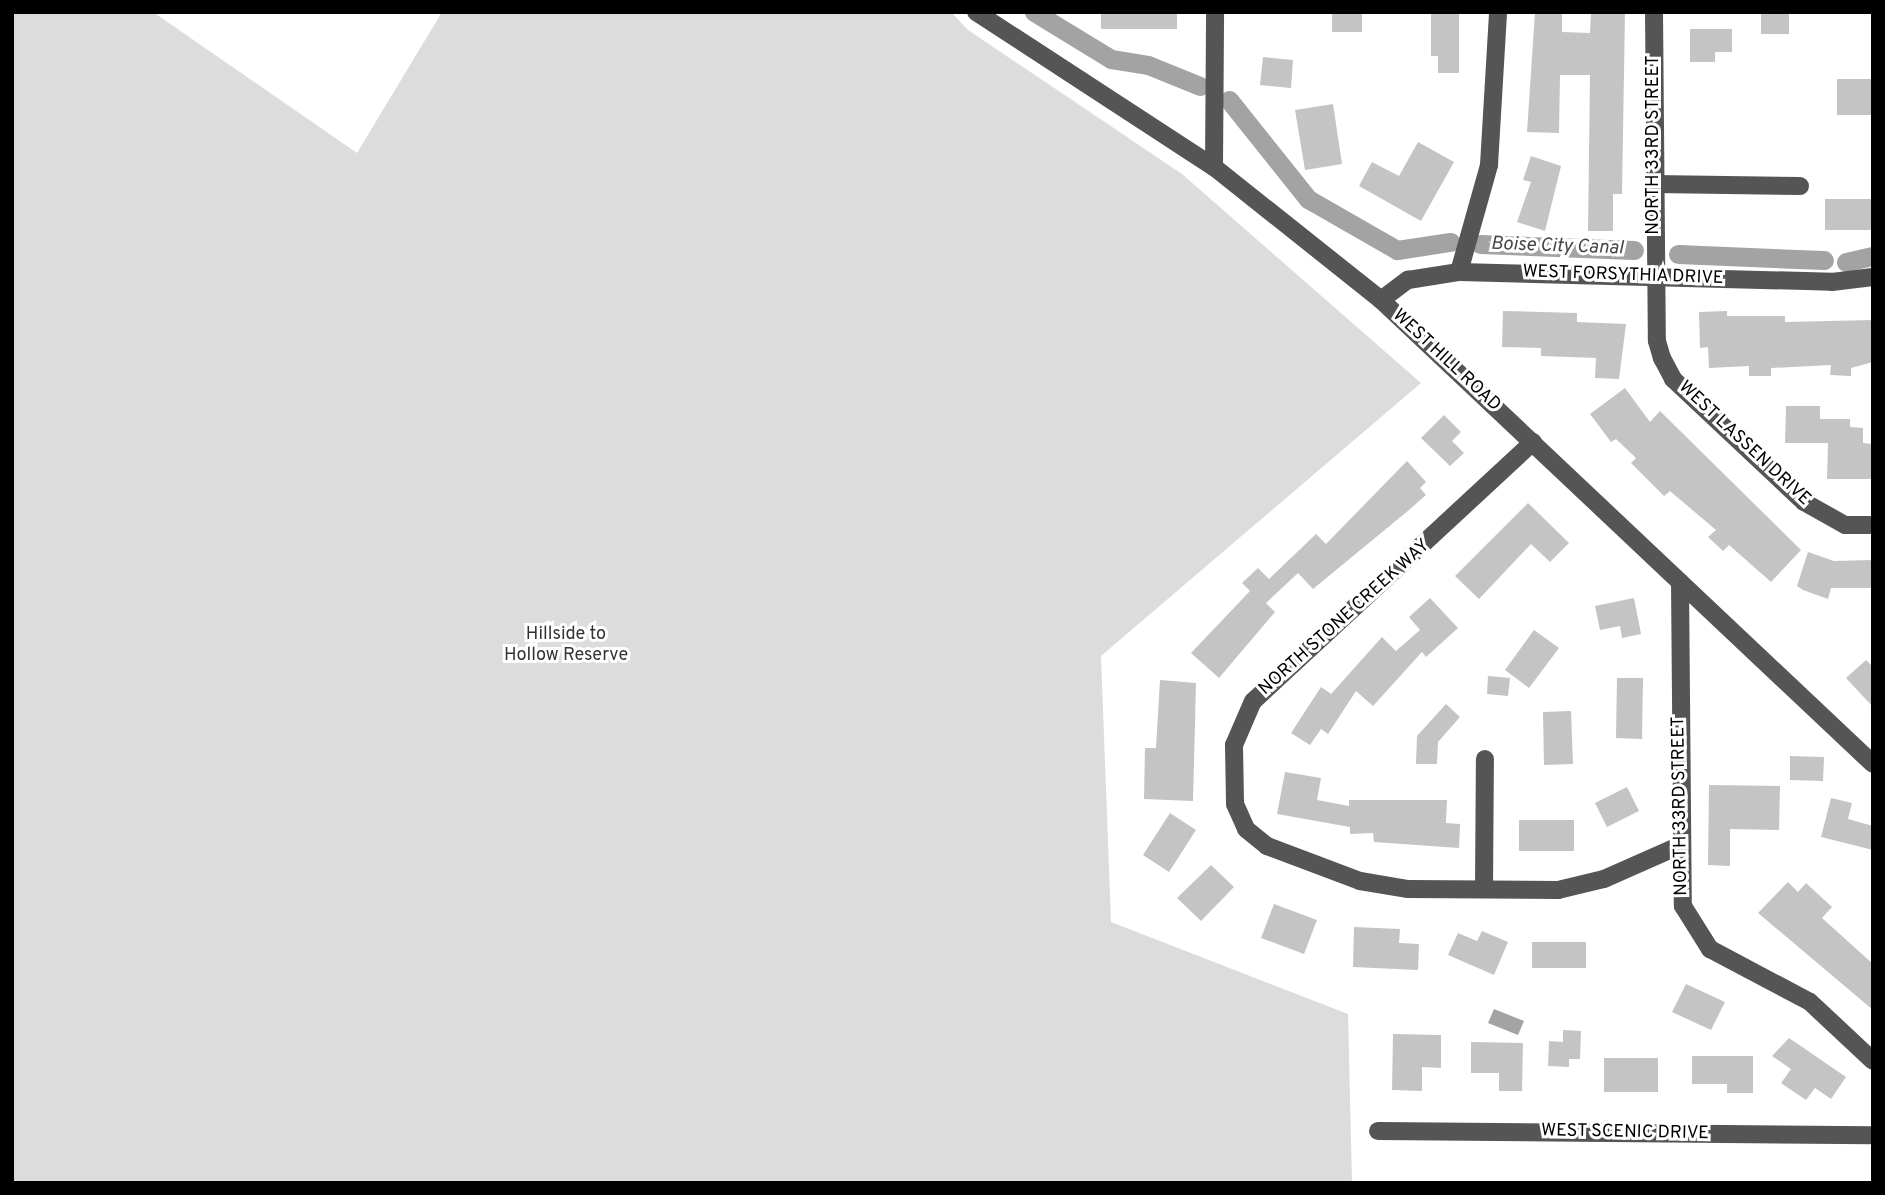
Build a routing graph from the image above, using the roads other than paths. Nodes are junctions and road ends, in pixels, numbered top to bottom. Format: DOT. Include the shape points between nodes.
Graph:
graph roads {
  1 [pos="976,12"];
  2 [pos="1214,12"];
  3 [pos="1497,12"];
  4 [pos="1654,12"];
  5 [pos="1214,167"];
  6 [pos="1653,184"];
  7 [pos="1800,186"];
  8 [pos="1459,272"];
  9 [pos="1873,277"];
  10 [pos="1656,278"];
  11 [pos="1381,300"];
  12 [pos="1533,442"];
  13 [pos="1873,525"];
  14 [pos="1680,582"];
  15 [pos="1485,759"];
  16 [pos="1873,764"];
  17 [pos="1681,845"];
  18 [pos="1484,889"];
  19 [pos="1873,1061"];
  20 [pos="1378,1131"];
  21 [pos="1873,1135"];
  1 -- 5 [label="street, WEST HILL ROAD"];
  2 -- 5 [label="street"];
  3 -- 8 [label="street" via="1489,165"];
  4 -- 6 [label="street, NORTH 33RD STREET"];
  5 -- 11 [label="street, WEST HILL ROAD"];
  6 -- 7 [label="street"];
  6 -- 10 [label="street, NORTH 33RD STREET"];
  8 -- 10 [label="street, WEST FORSYTHIA DRIVE" via="1613,273"];
  8 -- 11 [label="street, WEST FORSYTHIA DRIVE" via="1418,277"];
  9 -- 10 [label="street, WEST FORSYTHIA DRIVE" via="1832,282"];
  10 -- 13 [label="street, WEST LASSEN DRIVE" via="1657,341 1673,379 1825,518"];
  11 -- 12 [label="street, WEST HILL ROAD"];
  12 -- 14 [label="street, WEST HILL ROAD"];
  12 -- 18 [label="street, NORTH STONE CREEK WAY" via="1253,701 1234,745 1235,804 1246,829 1267,846 1360,881 1408,889"];
  14 -- 16 [label="street, WEST HILL ROAD"];
  14 -- 17 [label="street, NORTH 33RD STREET"];
  15 -- 18 [label="street"];
  17 -- 18 [label="street, NORTH STONE CREEK WAY" via="1604,879 1558,890"];
  17 -- 19 [label="street, NORTH 33RD STREET" via="1682,906 1710,949 1810,1003"];
  20 -- 21 [label="street, WEST SCENIC DRIVE"];
}
